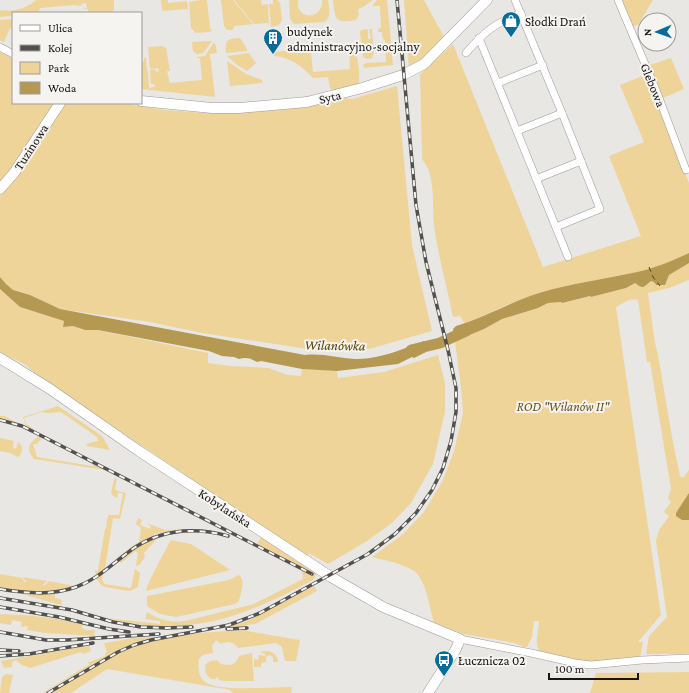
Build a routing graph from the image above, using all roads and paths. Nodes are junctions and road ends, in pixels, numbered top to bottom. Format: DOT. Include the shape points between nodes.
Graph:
graph roads {
  1 [pos="487,0"];
  2 [pos="515,0"];
  3 [pos="618,0"];
  4 [pos="520,13"];
  5 [pos="479,38"];
  6 [pos="0,47"];
  7 [pos="12,53"];
  8 [pos="466,53"];
  9 [pos="542,65"];
  10 [pos="498,83"];
  11 [pos="142,101"];
  12 [pos="59,104"];
  13 [pos="562,113"];
  14 [pos="517,131"];
  15 [pos="581,161"];
  16 [pos="686,170"];
  17 [pos="536,179"];
  18 [pos="0,189"];
  19 [pos="556,227"];
  20 [pos="568,257"];
  21 [pos="0,358"];
  22 [pos="460,639"];
  23 [pos="689,658"];
  24 [pos="428,693"];
  1 -- 11 [label="street, Syta" via="424,64 403,75 362,88 313,101 240,108"];
  2 -- 4 [label="street"];
  3 -- 16 [label="street, Glebowa"];
  4 -- 5 [label="street" via="495,24"];
  4 -- 9 [label="street"];
  5 -- 8 [label="street"];
  5 -- 10 [label="street"];
  6 -- 7 [label="street"];
  9 -- 10 [label="street"];
  9 -- 13 [label="street"];
  10 -- 14 [label="street"];
  12 -- 18 [label="street, Tuzinowa" via="14,174"];
  13 -- 14 [label="street"];
  13 -- 15 [label="street"];
  14 -- 17 [label="street"];
  15 -- 17 [label="street"];
  15 -- 19 [label="street" via="600,209"];
  17 -- 19 [label="street"];
  19 -- 20 [label="street"];
  21 -- 22 [label="street, Kobylańska" via="330,577 383,607"];
  22 -- 23 [label="street" via="582,664"];
  22 -- 24 [label="street"];
}
